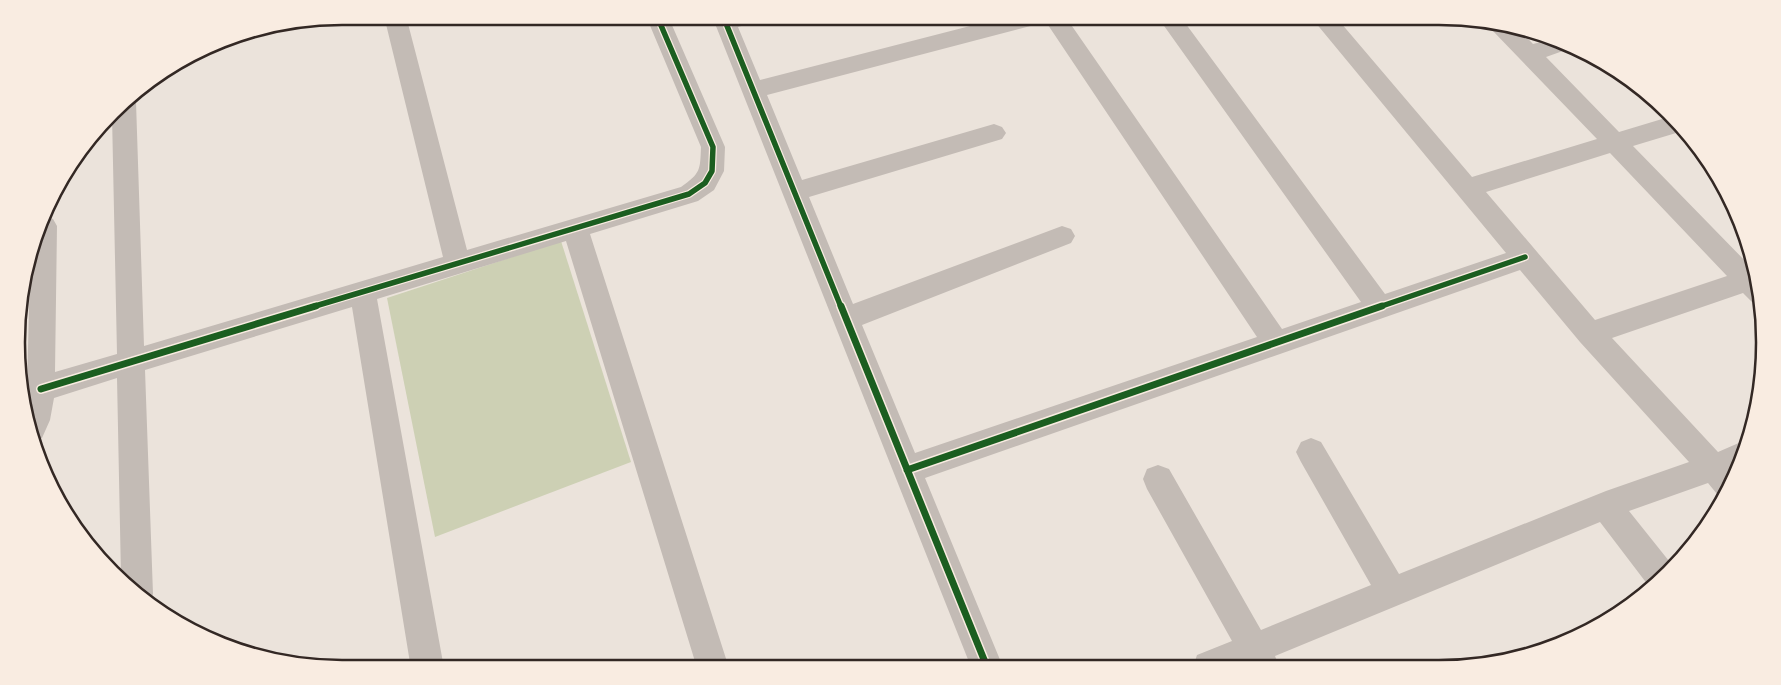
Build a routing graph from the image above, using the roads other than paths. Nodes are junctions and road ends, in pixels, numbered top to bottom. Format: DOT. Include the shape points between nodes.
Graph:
graph roads {
  1 [pos="397,25"];
  2 [pos="661,25"];
  3 [pos="735,25"];
  4 [pos="1005,25"];
  5 [pos="1059,25"];
  6 [pos="1175,25"];
  7 [pos="1330,25"];
  8 [pos="1509,33"];
  9 [pos="1553,47"];
  10 [pos="1529,54"];
  11 [pos="753,90"];
  12 [pos="124,112"];
  13 [pos="1670,126"];
  14 [pos="994,133"];
  15 [pos="1615,143"];
  16 [pos="1468,188"];
  17 [pos="794,192"];
  18 [pos="575,228"];
  19 [pos="44,235"];
  20 [pos="1062,236"];
  21 [pos="1525,257"];
  22 [pos="457,263"];
  23 [pos="1749,278"];
  24 [pos="1751,285"];
  25 [pos="363,293"];
  26 [pos="1379,306"];
  27 [pos="846,319"];
  28 [pos="1590,334"];
  29 [pos="1275,342"];
  30 [pos="132,360"];
  31 [pos="40,389"];
  32 [pos="35,422"];
  33 [pos="1311,452"];
  34 [pos="1727,469"];
  35 [pos="907,470"];
  36 [pos="1158,479"];
  37 [pos="1606,505"];
  38 [pos="1657,572"];
  39 [pos="137,584"];
  40 [pos="1392,592"];
  41 [pos="1258,658"];
  42 [pos="427,660"];
  43 [pos="710,660"];
  44 [pos="984,660"];
  1 -- 22 [label="street"];
  2 -- 18 [label="street" via="713,147 712,171 705,183 689,194"];
  3 -- 11 [label="street"];
  4 -- 11 [label="street"];
  5 -- 29 [label="street"];
  6 -- 26 [label="street"];
  7 -- 16 [label="street"];
  8 -- 10 [label="street"];
  9 -- 10 [label="street"];
  10 -- 15 [label="street"];
  11 -- 17 [label="street"];
  12 -- 30 [label="street"];
  13 -- 15 [label="street"];
  14 -- 17 [label="street"];
  15 -- 16 [label="street"];
  15 -- 23 [label="street"];
  16 -- 21 [label="street"];
  17 -- 27 [label="street"];
  18 -- 22 [label="street"];
  18 -- 43 [label="street"];
  19 -- 31 [label="street"];
  20 -- 27 [label="street"];
  21 -- 26 [label="street"];
  21 -- 28 [label="street"];
  22 -- 25 [label="street"];
  24 -- 28 [label="street"];
  25 -- 30 [label="street"];
  25 -- 42 [label="street"];
  26 -- 29 [label="street"];
  27 -- 35 [label="street"];
  28 -- 34 [label="street"];
  29 -- 35 [label="street"];
  30 -- 31 [label="street"];
  30 -- 39 [label="street"];
  31 -- 32 [label="street"];
  33 -- 40 [label="street"];
  34 -- 37 [label="street"];
  35 -- 44 [label="street"];
  36 -- 41 [label="street"];
  37 -- 38 [label="street"];
  37 -- 40 [label="street"];
  40 -- 41 [label="street"];
}
